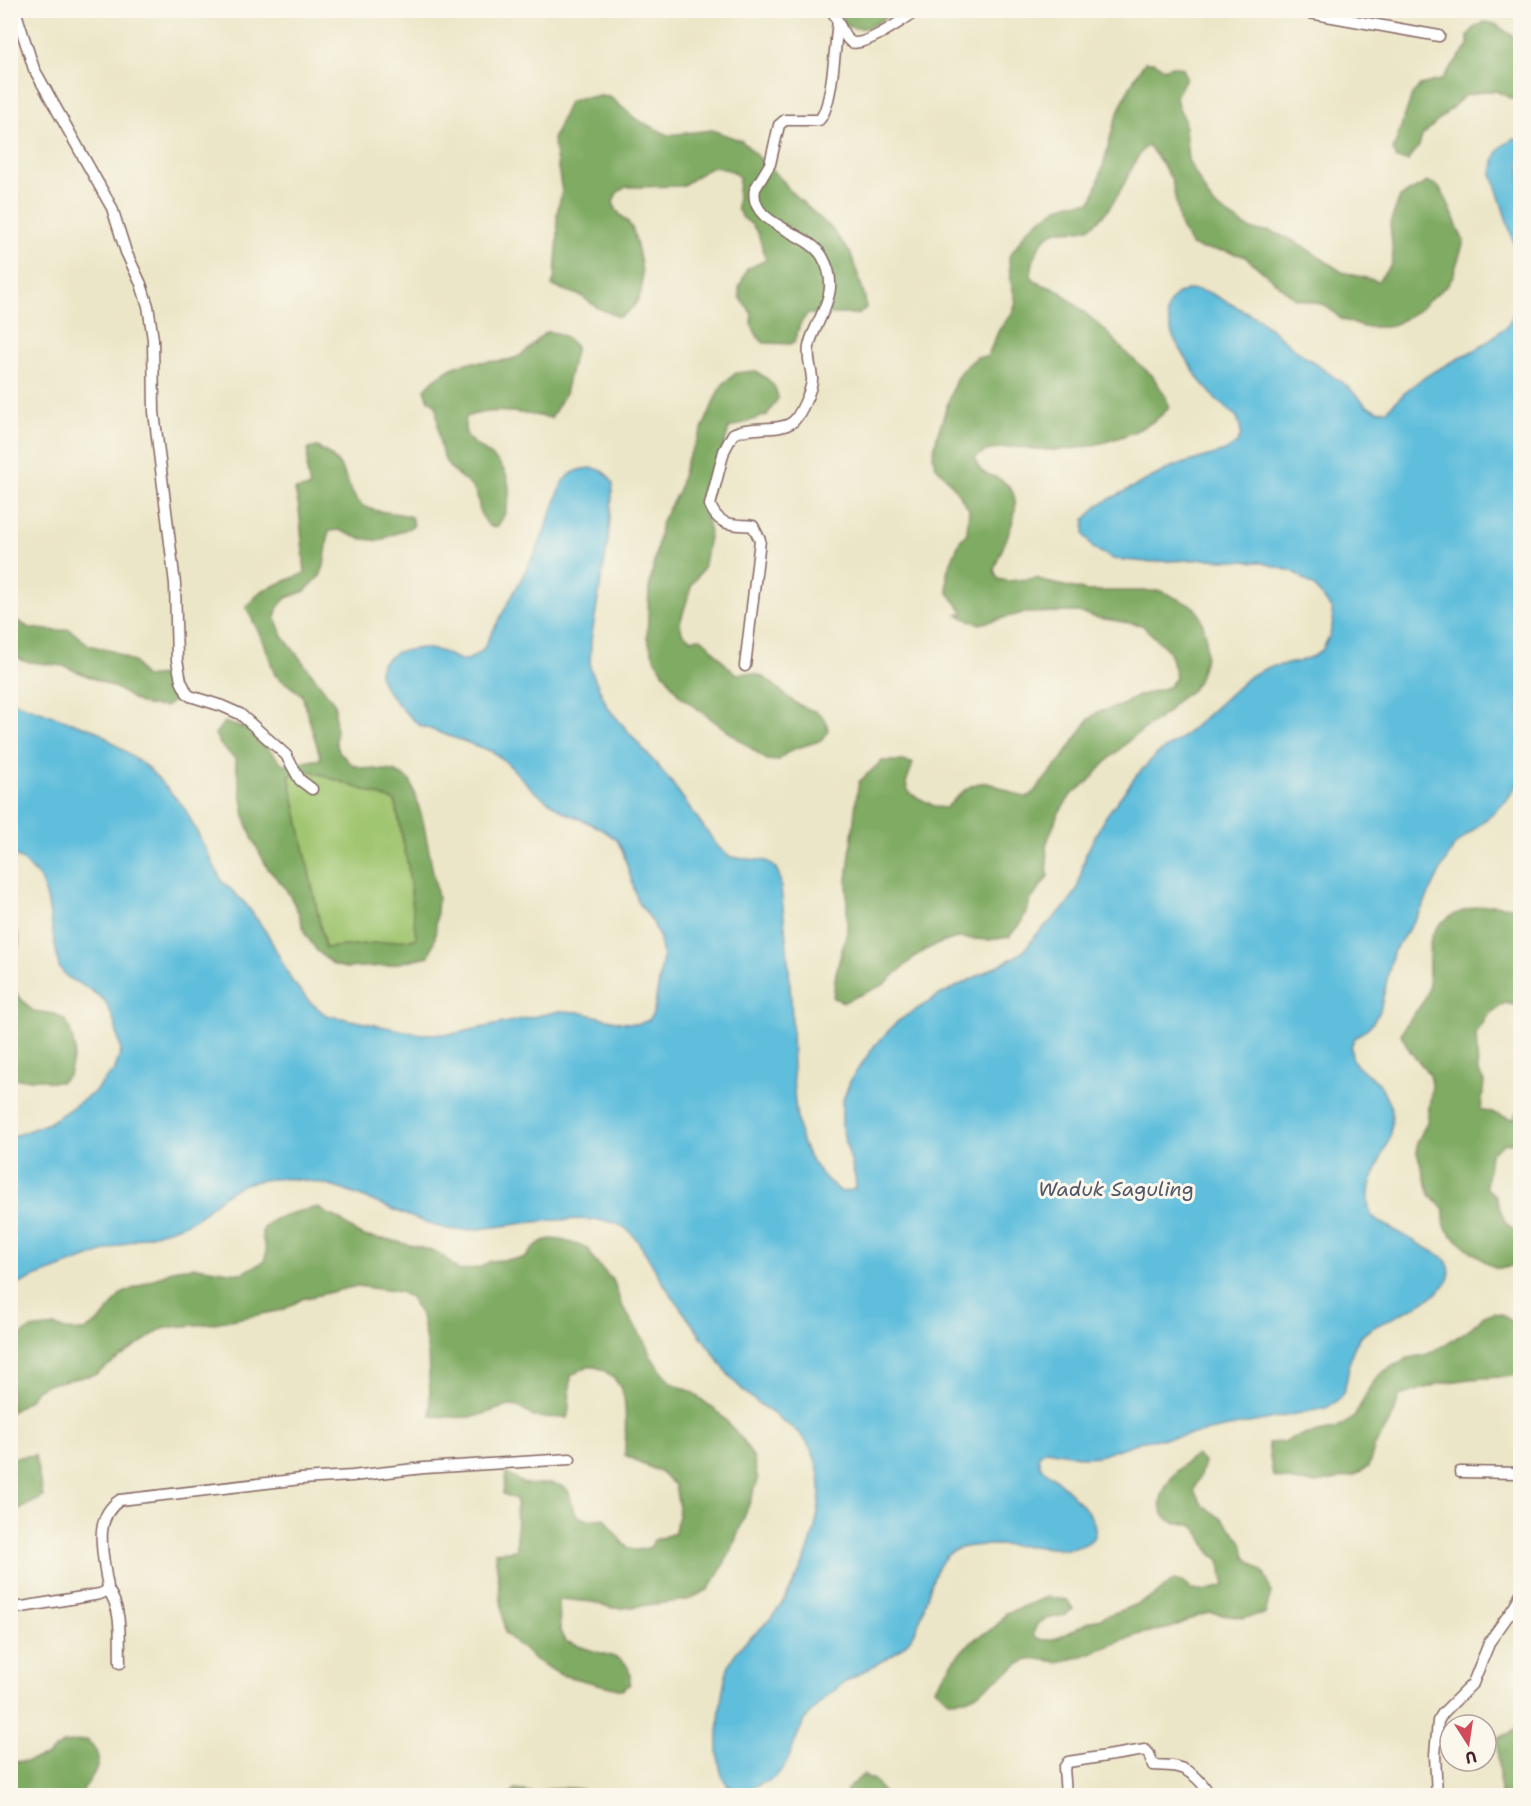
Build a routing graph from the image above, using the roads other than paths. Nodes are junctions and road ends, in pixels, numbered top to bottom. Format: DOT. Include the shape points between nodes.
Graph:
graph roads {
  1 [pos="15,10"];
  2 [pos="832,10"];
  3 [pos="918,10"];
  4 [pos="1293,10"];
  5 [pos="838,21"];
  6 [pos="1439,36"];
  7 [pos="745,666"];
  8 [pos="312,789"];
  9 [pos="570,1459"];
  10 [pos="1460,1472"];
  11 [pos="1521,1473"];
  12 [pos="108,1590"];
  13 [pos="1521,1594"];
  14 [pos="10,1609"];
  15 [pos="120,1663"];
  16 [pos="1066,1795"];
  17 [pos="1209,1796"];
  18 [pos="1437,1796"];
  1 -- 8 [label="street" via="34,69 112,208 148,306 153,339 154,412 175,584 181,681 190,696 240,714 286,755 300,780"];
  2 -- 5 [label="street"];
  3 -- 5 [label="street" via="859,44 849,41"];
  4 -- 6 [label="street"];
  5 -- 7 [label="street" via="826,112 819,120 785,120 779,125 770,164 754,194 766,218 817,249 828,269 831,287 809,344 811,386 795,420 787,425 733,434 724,451 710,505 718,519 753,526 759,534"];
  9 -- 12 [label="street" via="424,1467 120,1500 110,1506 101,1534"];
  10 -- 11 [label="street"];
  12 -- 14 [label="street"];
  12 -- 15 [label="street" via="117,1607"];
  13 -- 18 [label="street" via="1490,1641 1473,1683 1438,1721"];
  16 -- 17 [label="street" via="1064,1768 1068,1762 1145,1749 1153,1765 1179,1767 1197,1778"];
}
